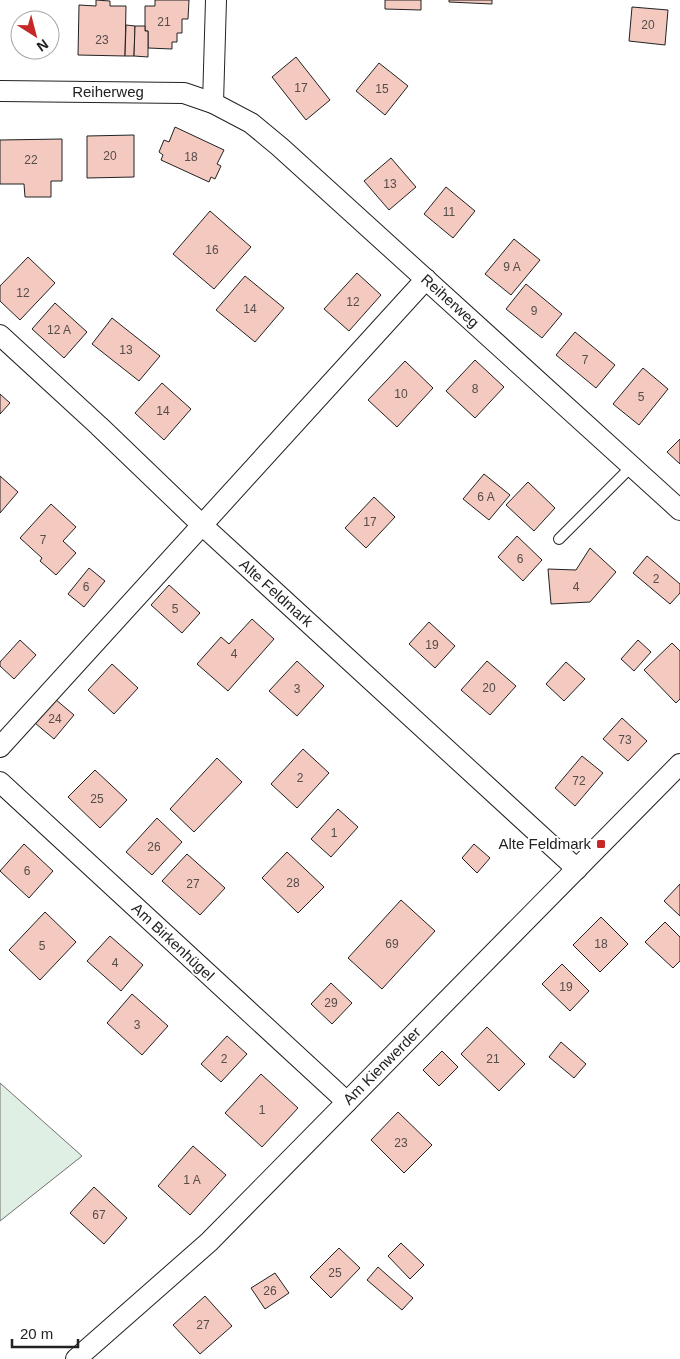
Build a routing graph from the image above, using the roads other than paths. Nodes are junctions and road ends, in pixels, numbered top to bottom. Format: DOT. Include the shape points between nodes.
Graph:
graph roads {
  1 [pos="216,0"];
  2 [pos="0,91"];
  3 [pos="213,103"];
  4 [pos="426,279"];
  5 [pos="0,336"];
  6 [pos="632,466"];
  7 [pos="680,510"];
  8 [pos="202,525"];
  9 [pos="559,539"];
  10 [pos="0,747"];
  11 [pos="680,764"];
  12 [pos="0,782"];
  13 [pos="577,869"];
  14 [pos="347,1102"];
  15 [pos="76,1359"];
  1 -- 3 [label="street"];
  2 -- 3 [label="street, Reiherweg" via="184,92"];
  3 -- 4 [label="street, Reiherweg" via="251,123 280,146"];
  4 -- 6 [label="street, Reiherweg"];
  4 -- 8 [label="street"];
  5 -- 8 [label="street, Alte Feldmark"];
  6 -- 7 [label="street, Reiherweg"];
  6 -- 9 [label="lane"];
  8 -- 10 [label="street"];
  8 -- 13 [label="street, Alte Feldmark"];
  11 -- 13 [label="street, Am Kienwerder"];
  12 -- 14 [label="street, Am Birkenhügel"];
  13 -- 14 [label="street, Am Kienwerder"];
  14 -- 15 [label="street, Am Kienwerder" via="209,1242"];
}
